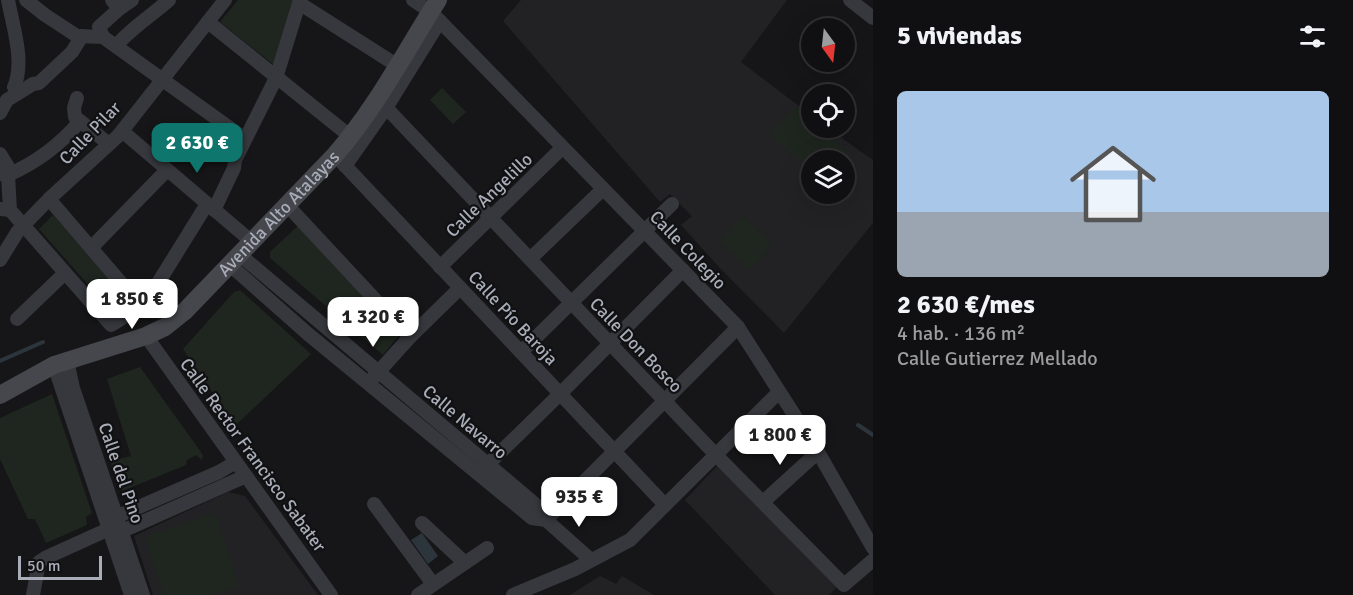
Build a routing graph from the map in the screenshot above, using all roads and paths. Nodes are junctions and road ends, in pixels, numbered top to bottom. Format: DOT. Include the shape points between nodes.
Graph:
graph roads {
  1 [pos="8,0"];
  2 [pos="26,0"];
  3 [pos="132,0"];
  4 [pos="169,0"];
  5 [pos="225,0"];
  6 [pos="412,0"];
  7 [pos="850,0"];
  8 [pos="300,2"];
  9 [pos="115,5"];
  10 [pos="437,11"];
  11 [pos="873,17"];
  12 [pos="208,22"];
  13 [pos="82,36"];
  14 [pos="103,37"];
  15 [pos="116,46"];
  16 [pos="398,66"];
  17 [pos="276,78"];
  18 [pos="161,80"];
  19 [pos="9,95"];
  20 [pos="77,98"];
  21 [pos="382,103"];
  22 [pos="0,112"];
  23 [pos="80,121"];
  24 [pos="122,131"];
  25 [pos="351,137"];
  26 [pos="245,139"];
  27 [pos="109,144"];
  28 [pos="562,148"];
  29 [pos="0,154"];
  30 [pos="340,161"];
  31 [pos="167,170"];
  32 [pos="4,175"];
  33 [pos="603,189"];
  34 [pos="49,199"];
  35 [pos="672,204"];
  36 [pos="287,205"];
  37 [pos="211,207"];
  38 [pos="5,210"];
  39 [pos="491,218"];
  40 [pos="23,226"];
  41 [pos="644,232"];
  42 [pos="91,248"];
  43 [pos="240,254"];
  44 [pos="530,259"];
  45 [pos="0,260"];
  46 [pos="440,267"];
  47 [pos="683,270"];
  48 [pos="65,273"];
  49 [pos="460,288"];
  50 [pos="572,303"];
  51 [pos="137,309"];
  52 [pos="17,319"];
  53 [pos="738,327"];
  54 [pos="146,336"];
  55 [pos="410,337"];
  56 [pos="610,343"];
  57 [pos="521,352"];
  58 [pos="60,363"];
  59 [pos="378,373"];
  60 [pos="368,383"];
  61 [pos="779,392"];
  62 [pos="560,394"];
  63 [pos="0,395"];
  64 [pos="664,401"];
  65 [pos="614,451"];
  66 [pos="818,452"];
  67 [pos="715,454"];
  68 [pos="236,462"];
  69 [pos="483,469"];
  70 [pos="246,476"];
  71 [pos="763,502"];
  72 [pos="374,504"];
  73 [pos="665,505"];
  74 [pos="546,520"];
  75 [pos="422,523"];
  76 [pos="115,526"];
  77 [pos="487,548"];
  78 [pos="873,548"];
  79 [pos="591,560"];
  80 [pos="873,560"];
  81 [pos="465,563"];
  82 [pos="575,569"];
  83 [pos="433,584"];
  84 [pos="33,595"];
  85 [pos="131,595"];
  86 [pos="143,595"];
  87 [pos="331,595"];
  88 [pos="418,595"];
  89 [pos="513,595"];
  90 [pos="537,595"];
  1 -- 19 [label="street" via="18,77"];
  2 -- 13 [label="street"];
  3 -- 9 [label="street"];
  4 -- 15 [label="street"];
  5 -- 12 [label="street, Calle Pilar"];
  6 -- 10 [label="street, Calle Colegio"];
  7 -- 11 [label="street"];
  8 -- 16 [label="street"];
  8 -- 17 [label="street"];
  9 -- 14 [label="street" via="99,27"];
  10 -- 16 [label="main road, Avenida Alto Atalayas"];
  10 -- 21 [label="street"];
  10 -- 28 [label="street, Calle Colegio"];
  12 -- 17 [label="street"];
  12 -- 18 [label="street, Calle Pilar"];
  13 -- 14 [label="street"];
  13 -- 19 [label="street" via="72,52 39,83"];
  14 -- 15 [label="street"];
  15 -- 18 [label="street"];
  16 -- 21 [label="main road, Avenida Alto Atalayas"];
  17 -- 25 [label="street"];
  17 -- 26 [label="street"];
  18 -- 24 [label="street, Calle Pilar"];
  18 -- 26 [label="street"];
  19 -- 22 [label="street"];
  20 -- 23 [label="street" via="75,117"];
  21 -- 25 [label="main road, Avenida Alto Atalayas"];
  21 -- 30 [label="street"];
  21 -- 39 [label="street, Calle Don Bosco"];
  23 -- 27 [label="street"];
  23 -- 32 [label="street" via="25,168"];
  24 -- 27 [label="street, Calle Pilar"];
  24 -- 31 [label="street"];
  25 -- 30 [label="main road, Avenida Alto Atalayas"];
  26 -- 37 [label="street" via="234,168"];
  27 -- 34 [label="street, Calle Pilar"];
  28 -- 33 [label="street, Calle Colegio"];
  28 -- 39 [label="street, Calle Angelillo"];
  29 -- 32 [label="street" via="8,167"];
  30 -- 36 [label="main road, Avenida Alto Atalayas"];
  30 -- 46 [label="street, Calle Pío Baroja"];
  31 -- 37 [label="street"];
  31 -- 42 [label="street"];
  32 -- 38 [label="street"];
  33 -- 41 [label="street, Calle Colegio"];
  33 -- 44 [label="street"];
  34 -- 40 [label="street, Calle Pilar"];
  34 -- 42 [label="street"];
  35 -- 41 [label="street"];
  36 -- 43 [label="main road, Avenida Alto Atalayas"];
  36 -- 55 [label="street"];
  37 -- 43 [label="street"];
  37 -- 51 [label="street" via="145,304"];
  38 -- 40 [label="street"];
  39 -- 44 [label="street, Calle Don Bosco"];
  39 -- 46 [label="street, Calle Angelillo"];
  40 -- 45 [label="street, Calle Pilar"];
  40 -- 48 [label="street"];
  41 -- 47 [label="street, Calle Colegio"];
  41 -- 50 [label="street"];
  42 -- 51 [label="street" via="134,298"];
  43 -- 54 [label="main road, Avenida Alto Atalayas" via="185,311"];
  43 -- 59 [label="street, Calle Navarro"];
  43 -- 60 [label="street, Calle Navarro"];
  44 -- 50 [label="street, Calle Don Bosco"];
  46 -- 49 [label="street, Calle Pío Baroja"];
  47 -- 53 [label="street, Calle Colegio"];
  47 -- 56 [label="street"];
  48 -- 51 [label="street" via="111,325"];
  48 -- 52 [label="street"];
  49 -- 55 [label="street"];
  49 -- 57 [label="street, Calle Pío Baroja"];
  50 -- 56 [label="street, Calle Don Bosco"];
  50 -- 57 [label="street"];
  53 -- 61 [label="street, Calle Colegio"];
  53 -- 64 [label="street"];
  54 -- 58 [label="main road, Avenida Alto Atalayas"];
  54 -- 68 [label="street, Calle Rector Francisco Sabater"];
  55 -- 59 [label="street"];
  56 -- 62 [label="street"];
  56 -- 64 [label="street, Calle Don Bosco"];
  57 -- 62 [label="street, Calle Pío Baroja"];
  58 -- 63 [label="main road, Avenida Alto Atalayas"];
  58 -- 76 [label="street, Calle del Pino" via="73,388"];
  59 -- 60 [label="street"];
  59 -- 69 [label="street, Calle Navarro"];
  60 -- 69 [label="street, Calle Navarro"];
  61 -- 66 [label="street, Calle Colegio"];
  61 -- 67 [label="street"];
  62 -- 65 [label="street, Calle Pío Baroja"];
  62 -- 69 [label="street"];
  64 -- 65 [label="street"];
  64 -- 67 [label="street, Calle Don Bosco"];
  65 -- 73 [label="street, Calle Pío Baroja"];
  65 -- 74 [label="street"];
  66 -- 71 [label="street"];
  66 -- 78 [label="street, Calle Colegio"];
  67 -- 71 [label="street, Calle Don Bosco"];
  67 -- 73 [label="street"];
  68 -- 70 [label="street, Calle Rector Francisco Sabater"];
  68 -- 76 [label="street"];
  69 -- 74 [label="street, Calle Navarro" via="541,509"];
  70 -- 76 [label="street"];
  70 -- 87 [label="street, Calle Rector Francisco Sabater"];
  71 -- 80 [label="street, Calle Don Bosco" via="844,585"];
  72 -- 83 [label="street"];
  73 -- 79 [label="street" via="630,540"];
  74 -- 79 [label="street, Calle Navarro"];
  75 -- 81 [label="street"];
  76 -- 84 [label="street" via="39,562"];
  76 -- 85 [label="street, Calle del Pino"];
  76 -- 86 [label="street, Calle del Pino"];
  77 -- 81 [label="street"];
  79 -- 82 [label="street"];
  81 -- 83 [label="street"];
  82 -- 89 [label="street"];
  82 -- 90 [label="street"];
  83 -- 88 [label="street"];
}
